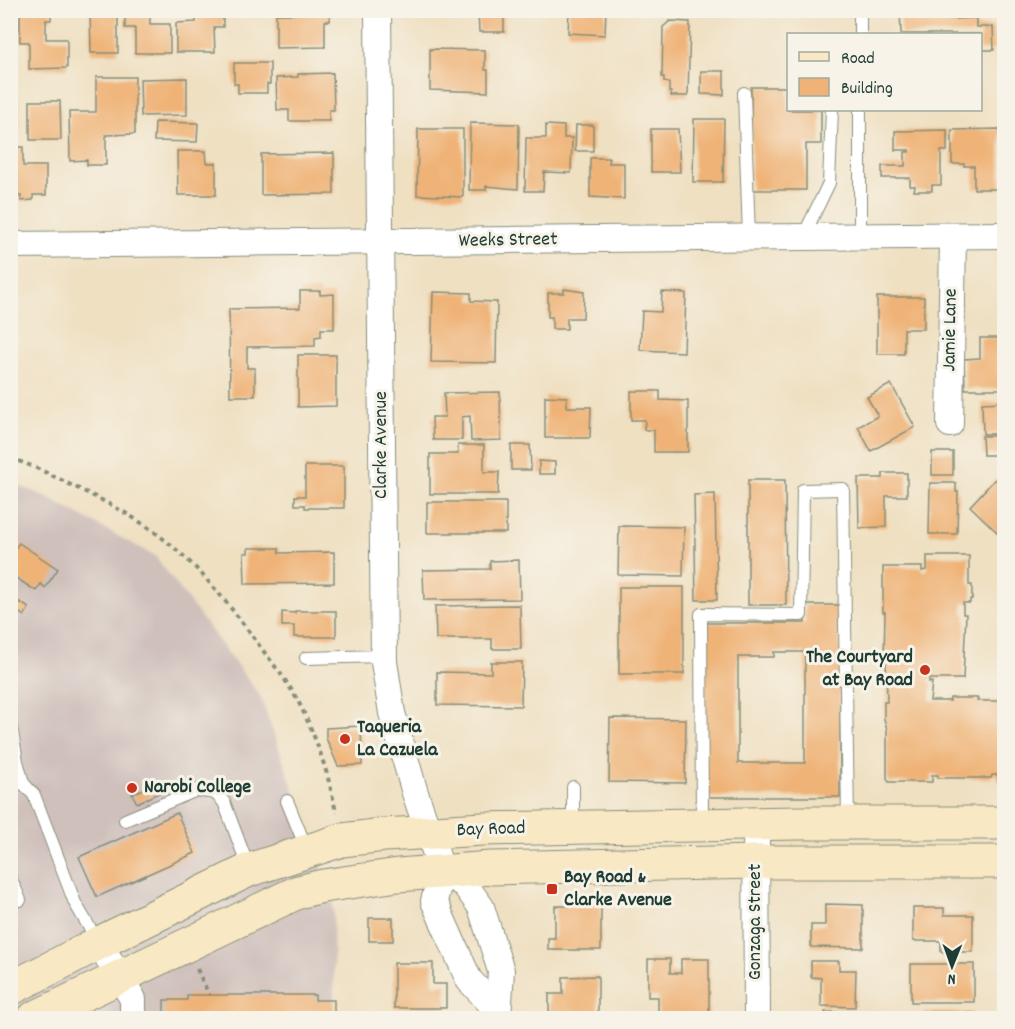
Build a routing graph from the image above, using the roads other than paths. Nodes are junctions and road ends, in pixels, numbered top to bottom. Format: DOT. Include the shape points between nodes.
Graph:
graph roads {
  1 [pos="378,10"];
  2 [pos="860,10"];
  3 [pos="860,33"];
  4 [pos="744,93"];
  5 [pos="832,111"];
  6 [pos="860,111"];
  7 [pos="1005,235"];
  8 [pos="860,236"];
  9 [pos="953,236"];
  10 [pos="749,237"];
  11 [pos="803,237"];
  12 [pos="381,242"];
  13 [pos="10,244"];
  14 [pos="950,424"];
  15 [pos="384,656"];
  16 [pos="306,658"];
  17 [pos="10,720"];
  18 [pos="17,784"];
  19 [pos="573,787"];
  20 [pos="287,801"];
  21 [pos="125,820"];
  22 [pos="1005,823"];
  23 [pos="848,824"];
  24 [pos="702,825"];
  25 [pos="756,825"];
  26 [pos="573,828"];
  27 [pos="430,832"];
  28 [pos="307,850"];
  29 [pos="756,862"];
  30 [pos="1005,862"];
  31 [pos="249,870"];
  32 [pos="442,871"];
  33 [pos="10,877"];
  34 [pos="20,900"];
  35 [pos="99,943"];
  36 [pos="119,977"];
  37 [pos="10,989"];
  38 [pos="498,1015"];
  39 [pos="34,1018"];
  40 [pos="133,1018"];
  41 [pos="757,1018"];
  1 -- 12 [label="street, Clarke Avenue"];
  2 -- 3 [label="lane"];
  4 -- 10 [label="lane"];
  5 -- 11 [label="lane" via="829,183"];
  6 -- 8 [label="lane"];
  7 -- 9 [label="street, Weeks Street"];
  8 -- 9 [label="street, Weeks Street"];
  8 -- 11 [label="street, Weeks Street"];
  9 -- 14 [label="street, Jamie Lane"];
  10 -- 11 [label="street, Weeks Street"];
  10 -- 12 [label="street, Weeks Street"];
  12 -- 13 [label="street, Weeks Street"];
  12 -- 15 [label="street, Clarke Avenue"];
  15 -- 16 [label="lane"];
  15 -- 27 [label="street, Clarke Avenue" via="392,713"];
  17 -- 18 [label="lane"];
  18 -- 35 [label="lane" via="34,795 75,903"];
  19 -- 26 [label="lane"];
  20 -- 28 [label="lane"];
  21 -- 31 [label="lane" via="196,790 215,793 224,802"];
  22 -- 23 [label="main road, Bay Road"];
  23 -- 24 [label="lane" via="843,489 803,490 801,615 701,614"];
  23 -- 25 [label="main road, Bay Road"];
  24 -- 25 [label="main road, Bay Road"];
  24 -- 26 [label="main road, Bay Road"];
  25 -- 29 [label="street, Gonzaga Street"];
  26 -- 27 [label="main road, Bay Road"];
  27 -- 28 [label="main road, Bay Road" via="342,840"];
  27 -- 32 [label="street, Clarke Avenue"];
  28 -- 31 [label="main road, Bay Road"];
  29 -- 30 [label="main road, Bay Road"];
  29 -- 32 [label="main road, Bay Road"];
  29 -- 41 [label="street, Gonzaga Street"];
  31 -- 35 [label="main road, Bay Road"];
  32 -- 36 [label="main road, Bay Road" via="298,892"];
  32 -- 38 [label="street" via="434,901 470,980"];
  32 -- 38 [label="street" via="465,885 481,907 501,970"];
  33 -- 34 [label="lane"];
  35 -- 36 [label="street"];
  35 -- 37 [label="main road, Bay Road"];
  36 -- 39 [label="main road, Bay Road"];
  36 -- 40 [label="street" via="133,999"];
}
